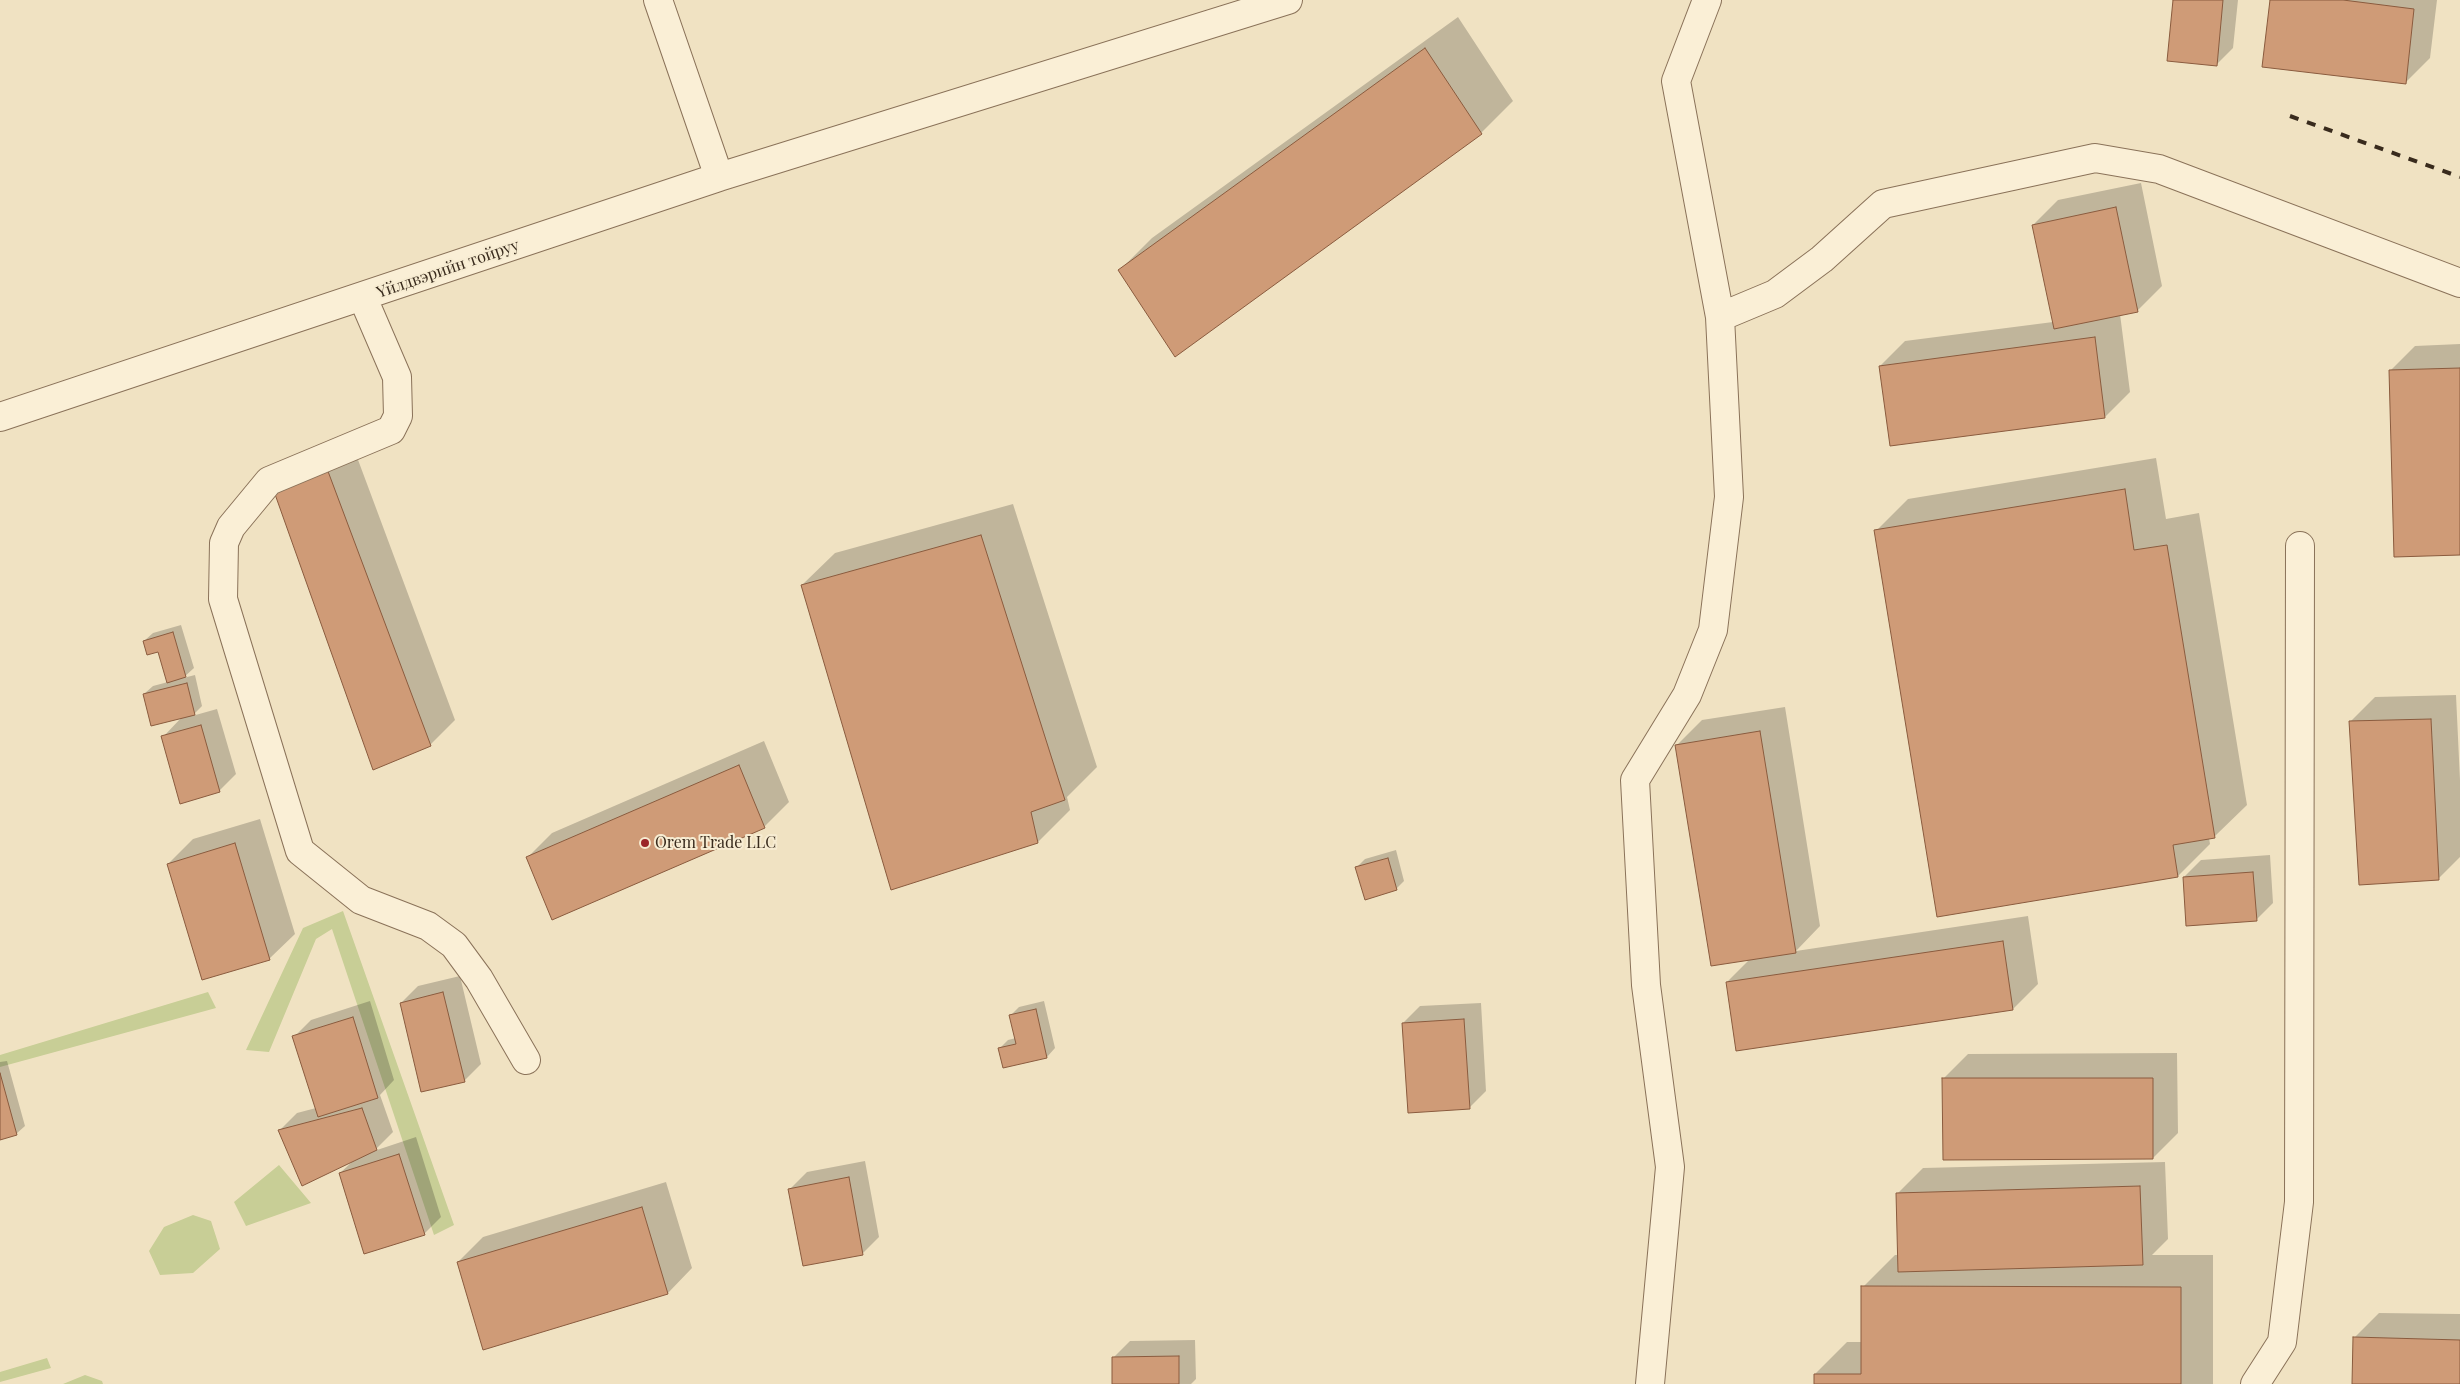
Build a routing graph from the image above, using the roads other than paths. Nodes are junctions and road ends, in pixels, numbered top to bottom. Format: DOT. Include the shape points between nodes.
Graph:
graph roads {
  1 [pos="658,0"];
  2 [pos="1288,0"];
  3 [pos="1707,0"];
  4 [pos="719,177"];
  5 [pos="2460,283"];
  6 [pos="363,298"];
  7 [pos="1720,317"];
  8 [pos="0,417"];
  9 [pos="2300,546"];
  10 [pos="526,1060"];
  11 [pos="1650,1384"];
  12 [pos="2255,1384"];
  1 -- 4 [label="lane"];
  2 -- 4 [label="lane, Үйлдвэрийн тойруу"];
  3 -- 7 [label="lane" via="1676,81"];
  4 -- 6 [label="lane, Үйлдвэрийн тойруу"];
  5 -- 7 [label="lane" via="2159,169 2095,158 1883,204 1822,259 1775,294"];
  6 -- 8 [label="lane, Үйлдвэрийн тойруу"];
  6 -- 10 [label="lane" via="397,377 398,416 391,430 269,481 231,527 224,543 223,599 300,851 361,900 428,926 454,945 479,979"];
  7 -- 11 [label="lane" via="1729,497 1713,630 1687,695 1635,780 1646,985 1670,1167"];
  9 -- 12 [label="lane" via="2299,1202 2282,1342"];
}
